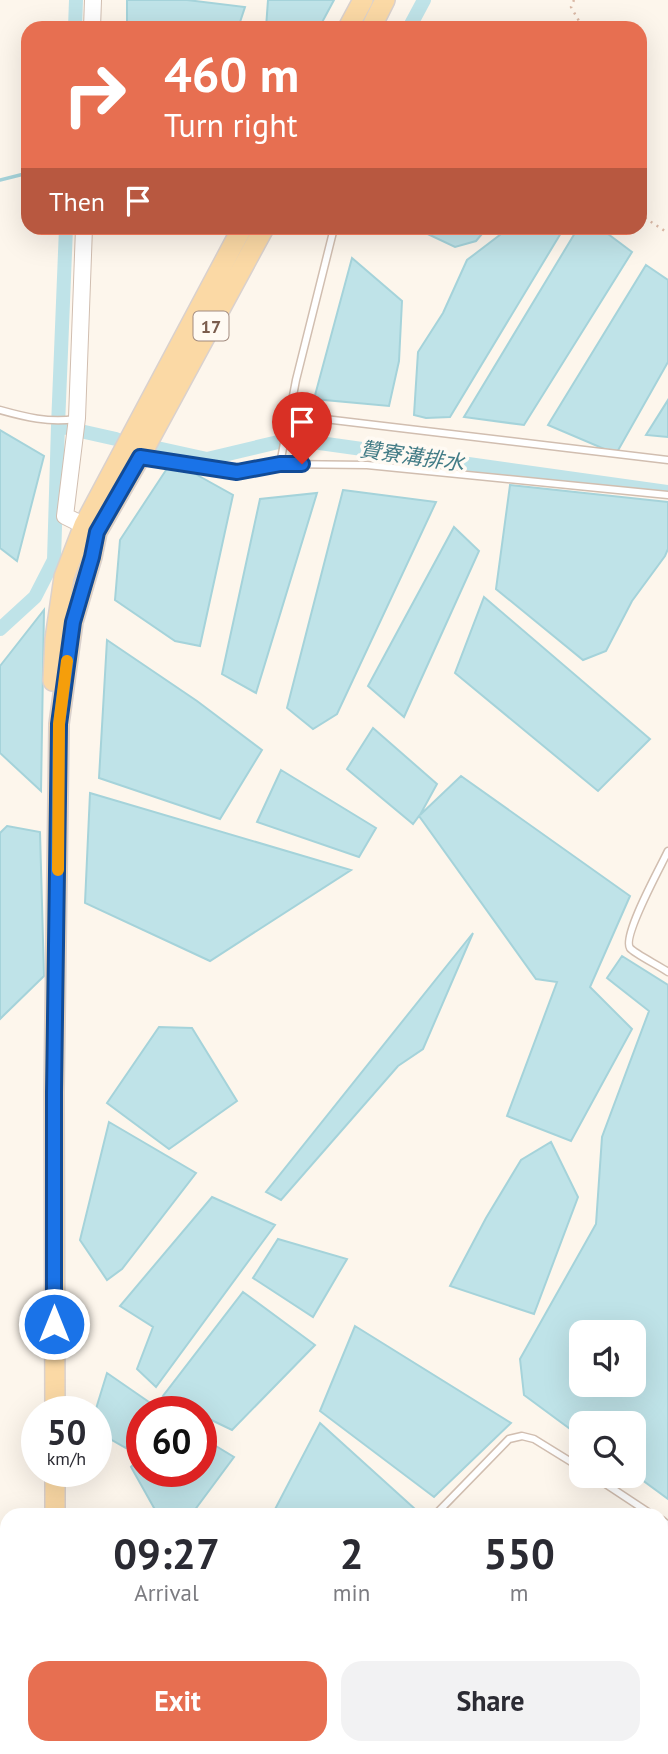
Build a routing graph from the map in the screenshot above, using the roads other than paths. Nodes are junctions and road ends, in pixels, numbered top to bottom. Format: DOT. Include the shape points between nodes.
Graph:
graph roads {
  1 [pos="93,0"];
  2 [pos="363,0"];
  3 [pos="385,0"];
  4 [pos="92,21"];
  5 [pos="352,21"];
  6 [pos="374,21"];
  7 [pos="84,235"];
  8 [pos="238,235"];
  9 [pos="260,235"];
  10 [pos="332,235"];
  11 [pos="0,411"];
  12 [pos="289,417"];
  13 [pos="72,419"];
  14 [pos="140,457"];
  15 [pos="668,460"];
  16 [pos="280,464"];
  17 [pos="668,495"];
  18 [pos="90,528"];
  19 [pos="668,851"];
  20 [pos="668,972"];
  21 [pos="55,1396"];
  22 [pos="569,1461"];
  23 [pos="55,1487"];
  24 [pos="612,1488"];
  25 [pos="55,1508"];
  26 [pos="442,1508"];
  27 [pos="642,1508"];
  1 -- 4 [label="street"];
  2 -- 5 [label="main road"];
  3 -- 6 [label="main road"];
  7 -- 13 [label="street"];
  8 -- 18 [label="main road, 17"];
  9 -- 14 [label="main road, 17"];
  10 -- 12 [label="lane"];
  11 -- 13 [label="lane" via="28,418"];
  12 -- 15 [label="lane"];
  12 -- 16 [label="lane"];
  13 -- 18 [label="street" via="74,447 65,516"];
  14 -- 16 [label="lane" via="237,472"];
  14 -- 18 [label="main road, 17"];
  16 -- 17 [label="lane" via="367,465"];
  18 -- 21 [label="main road, 17" via="92,557 73,622 59,724"];
  19 -- 20 [label="lane" via="628,940 631,948"];
  22 -- 26 [label="lane" via="534,1439 509,1439"];
  23 -- 25 [label="main road"];
  24 -- 27 [label="lane"];
}
